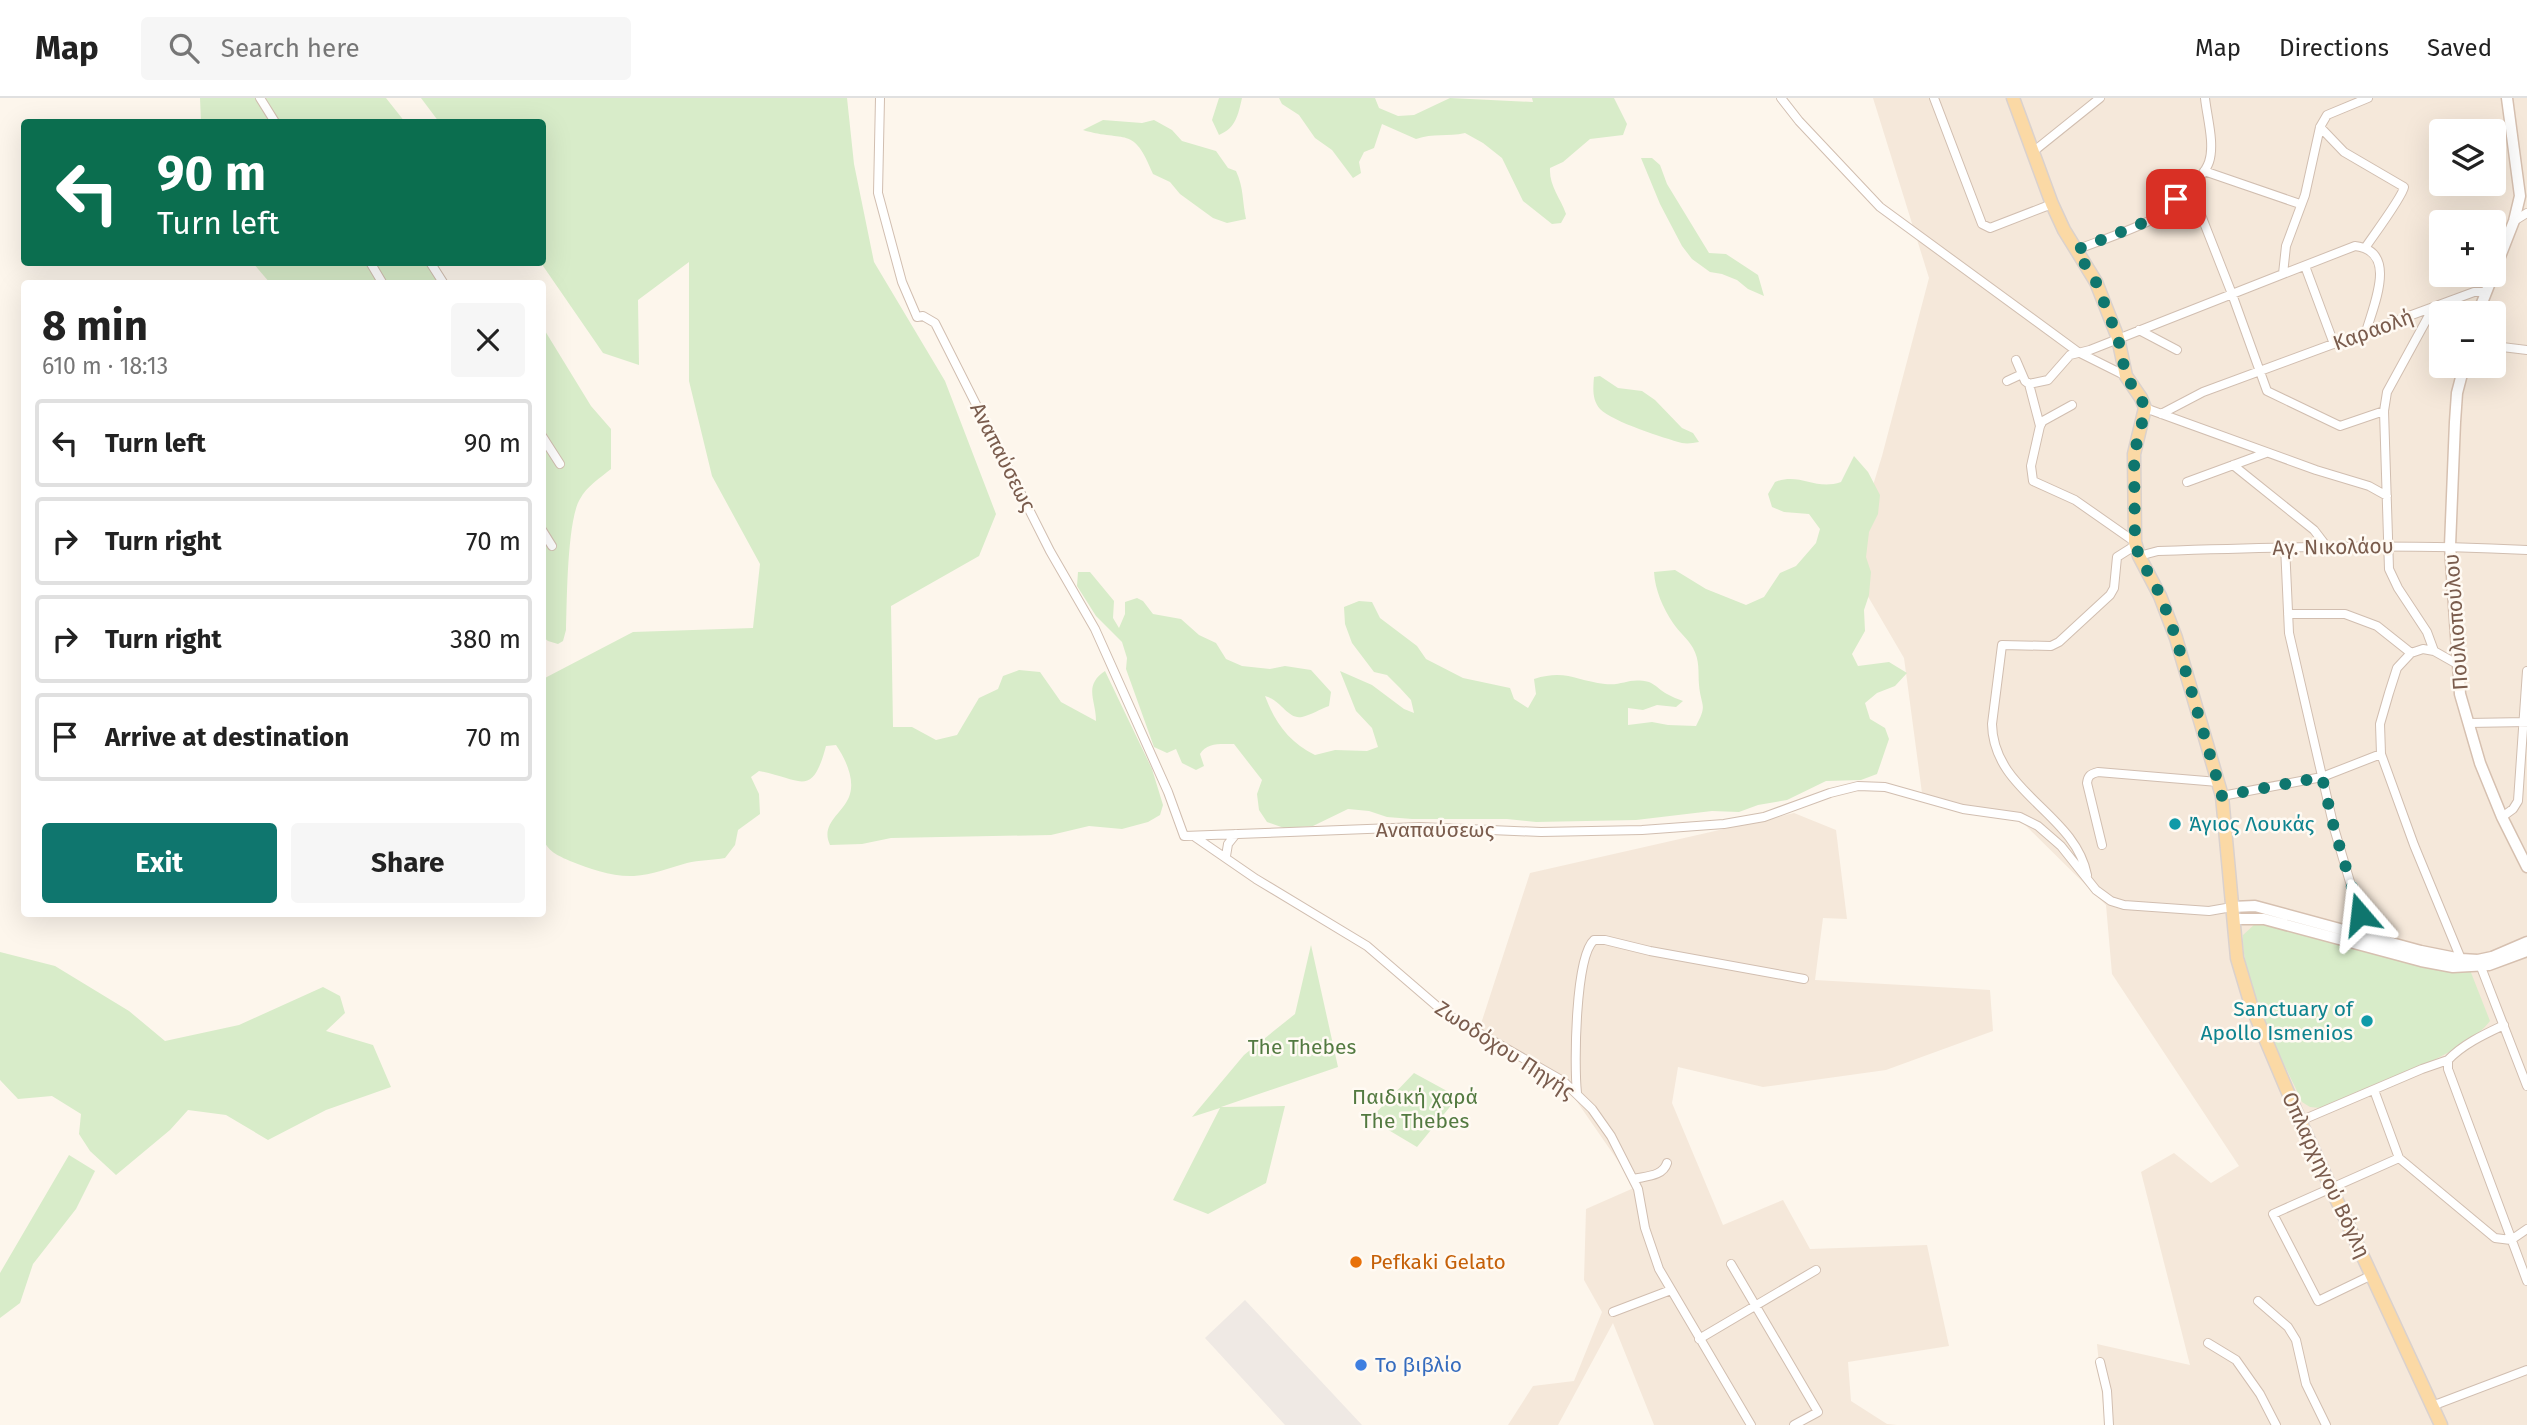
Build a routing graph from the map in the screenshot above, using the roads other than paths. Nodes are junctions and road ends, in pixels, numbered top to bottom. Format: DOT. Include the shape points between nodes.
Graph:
graph roads {
  1 [pos="260,98"];
  2 [pos="880,98"];
  3 [pos="1781,98"];
  4 [pos="1934,98"];
  5 [pos="2013,98"];
  6 [pos="2100,98"];
  7 [pos="2205,98"];
  8 [pos="2368,98"];
  9 [pos="2507,98"];
  10 [pos="273,119"];
  11 [pos="2320,127"];
  12 [pos="2034,151"];
  13 [pos="2204,171"];
  14 [pos="2190,187"];
  15 [pos="2524,196"];
  16 [pos="2052,204"];
  17 [pos="2300,204"];
  18 [pos="2527,213"];
  19 [pos="2514,221"];
  20 [pos="2506,241"];
  21 [pos="2365,248"];
  22 [pos="2076,250"];
  23 [pos="2305,266"];
  24 [pos="2283,274"];
  25 [pos="2488,287"];
  26 [pos="2486,292"];
  27 [pos="2232,294"];
  28 [pos="2451,301"];
  29 [pos="2483,301"];
  30 [pos="2429,309"];
  31 [pos="2429,315"];
  32 [pos="2139,330"];
  33 [pos="2366,332"];
  34 [pos="2118,338"];
  35 [pos="2334,344"];
  36 [pos="2506,347"];
  37 [pos="2176,350"];
  38 [pos="2527,350"];
  39 [pos="2078,352"];
  40 [pos="2016,360"];
  41 [pos="2261,370"];
  42 [pos="2022,374"];
  43 [pos="2126,376"];
  44 [pos="2460,378"];
  45 [pos="2007,381"];
  46 [pos="2029,384"];
  47 [pos="2072,405"];
  48 [pos="2145,408"];
  49 [pos="2384,411"];
  50 [pos="2161,414"];
  51 [pos="2040,426"];
  52 [pos="546,442"];
  53 [pos="2267,452"];
  54 [pos="561,464"];
  55 [pos="2233,465"];
  56 [pos="2187,482"];
  57 [pos="2387,496"];
  58 [pos="546,536"];
  59 [pos="552,546"];
  60 [pos="2388,546"];
  61 [pos="2451,546"];
  62 [pos="2285,547"];
  63 [pos="2327,547"];
  64 [pos="2137,548"];
  65 [pos="2527,550"];
  66 [pos="2288,614"];
  67 [pos="2434,651"];
  68 [pos="2411,653"];
  69 [pos="2458,664"];
  70 [pos="2527,671"];
  71 [pos="2525,722"];
  72 [pos="2468,723"];
  73 [pos="2381,754"];
  74 [pos="2322,777"];
  75 [pos="2218,782"];
  76 [pos="2222,796"];
  77 [pos="2502,817"];
  78 [pos="1236,834"];
  79 [pos="1194,836"];
  80 [pos="2102,845"];
  81 [pos="1226,856"];
  82 [pos="2527,867"];
  83 [pos="2087,878"];
  84 [pos="2233,913"];
  85 [pos="2372,940"];
  86 [pos="2527,942"];
  87 [pos="2527,951"];
  88 [pos="2461,959"];
  89 [pos="2479,963"];
  90 [pos="1804,978"];
  91 [pos="2504,1025"];
  92 [pos="2448,1060"];
  93 [pos="2527,1086"];
  94 [pos="2374,1090"];
  95 [pos="1577,1093"];
  96 [pos="2300,1121"];
  97 [pos="2399,1158"];
  98 [pos="1667,1163"];
  99 [pos="1634,1179"];
  100 [pos="2332,1189"];
  101 [pos="2527,1229"];
  102 [pos="2511,1240"];
  103 [pos="1731,1264"];
  104 [pos="1816,1270"];
  105 [pos="2372,1275"];
  106 [pos="2527,1282"];
  107 [pos="1671,1290"];
  108 [pos="2258,1301"];
  109 [pos="1756,1304"];
  110 [pos="1614,1312"];
  111 [pos="1699,1339"];
  112 [pos="2208,1343"];
  113 [pos="2100,1362"];
  114 [pos="2527,1370"];
  115 [pos="2432,1406"];
  116 [pos="1751,1425"];
  117 [pos="1794,1425"];
  118 [pos="2109,1425"];
  119 [pos="2276,1425"];
  120 [pos="2326,1425"];
  121 [pos="2441,1425"];
  1 -- 10 [label="street"];
  2 -- 79 [label="street, Αναπαύσεως" via="878,193 916,317 935,323 1050,551 1096,629 1184,836"];
  3 -- 39 [label="street" via="1880,207"];
  4 -- 16 [label="street" via="1982,224 1990,228"];
  5 -- 12 [label="main road"];
  6 -- 12 [label="street"];
  7 -- 13 [label="street" via="2211,148"];
  8 -- 11 [label="street" via="2328,115"];
  9 -- 15 [label="street"];
  11 -- 17 [label="street"];
  11 -- 21 [label="street" via="2344,152 2404,187"];
  12 -- 16 [label="main road"];
  13 -- 14 [label="street"];
  13 -- 17 [label="street"];
  14 -- 22 [label="street" via="2148,221"];
  14 -- 27 [label="street"];
  15 -- 19 [label="street"];
  16 -- 22 [label="main road"];
  17 -- 24 [label="street" via="2286,246"];
  18 -- 19 [label="street"];
  19 -- 20 [label="street"];
  21 -- 23 [label="street" via="2355,246"];
  21 -- 33 [label="street" via="2374,255 2382,276"];
  22 -- 34 [label="main road" via="2096,282"];
  23 -- 24 [label="street"];
  23 -- 35 [label="street"];
  24 -- 27 [label="street"];
  25 -- 26 [label="street"];
  26 -- 28 [label="street, Καραολή"];
  26 -- 29 [label="street"];
  27 -- 32 [label="street"];
  27 -- 41 [label="street"];
  30 -- 33 [label="street, Καραολή"];
  31 -- 49 [label="street" via="2387,392"];
  32 -- 34 [label="street"];
  32 -- 37 [label="street"];
  33 -- 35 [label="street, Καραολή"];
  34 -- 39 [label="street"];
  34 -- 43 [label="main road"];
  35 -- 41 [label="street, Καραολή"];
  36 -- 38 [label="street"];
  39 -- 43 [label="street"];
  39 -- 46 [label="street" via="2048,380"];
  40 -- 42 [label="street"];
  41 -- 49 [label="street" via="2267,391 2340,426"];
  41 -- 50 [label="street, Καραολή"];
  42 -- 45 [label="street"];
  42 -- 46 [label="street"];
  43 -- 48 [label="main road"];
  44 -- 61 [label="street, Πουλιοπούλου"];
  46 -- 51 [label="street"];
  47 -- 51 [label="street"];
  48 -- 50 [label="street"];
  48 -- 64 [label="main road" via="2134,454"];
  49 -- 57 [label="street"];
  50 -- 53 [label="street"];
  51 -- 64 [label="street" via="2031,466 2033,481 2075,500"];
  52 -- 54 [label="street"];
  53 -- 55 [label="street"];
  53 -- 57 [label="street" via="2370,486"];
  55 -- 56 [label="street"];
  55 -- 63 [label="street" via="2314,530"];
  57 -- 60 [label="street"];
  58 -- 59 [label="street"];
  60 -- 61 [label="street, Αγ. Νικολάου"];
  60 -- 63 [label="street, Αγ. Νικολάου"];
  60 -- 67 [label="street" via="2391,577"];
  61 -- 65 [label="street, Αγ. Νικολάου"];
  61 -- 69 [label="street, Πουλιοπούλου"];
  62 -- 63 [label="street, Αγ. Νικολάου"];
  62 -- 64 [label="street, Αγ. Νικολάου"];
  62 -- 66 [label="street"];
  64 -- 75 [label="main road, Οπλαρχηγού Βόγλη" via="2176,638"];
  64 -- 83 [label="street" via="2117,557 2114,588 2059,642 2046,647 2002,645 1992,724 1996,748 2019,786 2069,835 2082,856"];
  66 -- 68 [label="street" via="2345,614 2377,626"];
  66 -- 74 [label="street"];
  67 -- 68 [label="street"];
  67 -- 69 [label="street"];
  68 -- 73 [label="street" via="2397,668 2379,724"];
  69 -- 72 [label="street, Πουλιοπούλου"];
  70 -- 71 [label="street"];
  71 -- 72 [label="street"];
  71 -- 77 [label="street" via="2518,801"];
  72 -- 77 [label="street, Πουλιοπούλου"];
  73 -- 74 [label="street"];
  73 -- 88 [label="street"];
  74 -- 76 [label="street"];
  74 -- 85 [label="street"];
  75 -- 76 [label="main road, Οπλαρχηγού Βόγλη"];
  75 -- 80 [label="street" via="2092,774 2087,783"];
  76 -- 84 [label="main road, Οπλαρχηγού Βόγλη"];
  77 -- 82 [label="street, Πουλιοπούλου"];
  78 -- 79 [label="street, Αναπαύσεως"];
  78 -- 81 [label="street"];
  78 -- 83 [label="street, Αναπαύσεως" via="1419,827 1643,830 1764,817 1858,786 1885,787 1963,809 2020,817 2062,846"];
  79 -- 81 [label="street, Ζωοδόχου Πηγής"];
  81 -- 95 [label="street, Ζωοδόχου Πηγής" via="1367,946 1446,1014"];
  83 -- 84 [label="street, Αναπαύσεως" via="2104,896 2124,905"];
  84 -- 85 [label="street" via="2255,906"];
  84 -- 96 [label="main road, Οπλαρχηγού Βόγλη" via="2237,958 2251,1005"];
  85 -- 88 [label="street"];
  85 -- 89 [label="street" via="2437,965"];
  86 -- 89 [label="street"];
  87 -- 89 [label="street" via="2499,963"];
  88 -- 89 [label="street"];
  89 -- 91 [label="street"];
  90 -- 95 [label="street" via="1594,940 1585,957 1577,1017"];
  91 -- 92 [label="street"];
  91 -- 93 [label="street"];
  92 -- 94 [label="street"];
  92 -- 102 [label="street" via="2452,1083"];
  94 -- 96 [label="street"];
  94 -- 97 [label="street"];
  95 -- 99 [label="street, Ζωοδόχου Πηγής" via="1611,1136"];
  96 -- 100 [label="main road, Οπλαρχηγού Βόγλη"];
  97 -- 100 [label="street"];
  97 -- 102 [label="street" via="2495,1238"];
  98 -- 99 [label="street" via="1659,1173"];
  99 -- 107 [label="street, Ζωοδόχου Πηγής" via="1651,1247"];
  100 -- 105 [label="main road, Οπλαρχηγού Βόγλη"];
  100 -- 105 [label="street" via="2273,1214 2318,1300"];
  101 -- 102 [label="street"];
  102 -- 106 [label="street"];
  103 -- 109 [label="street"];
  104 -- 109 [label="street"];
  105 -- 115 [label="main road, Οπλαρχηγού Βόγλη"];
  107 -- 110 [label="street"];
  107 -- 111 [label="street, Ζωοδόχου Πηγής"];
  108 -- 120 [label="street" via="2296,1340 2305,1384"];
  109 -- 111 [label="street"];
  109 -- 117 [label="street" via="1818,1412"];
  111 -- 116 [label="street, Ζωοδόχου Πηγής"];
  112 -- 119 [label="street" via="2236,1360"];
  113 -- 118 [label="street"];
  114 -- 115 [label="street"];
  115 -- 121 [label="main road, Οπλαρχηγού Βόγλη"];
}
